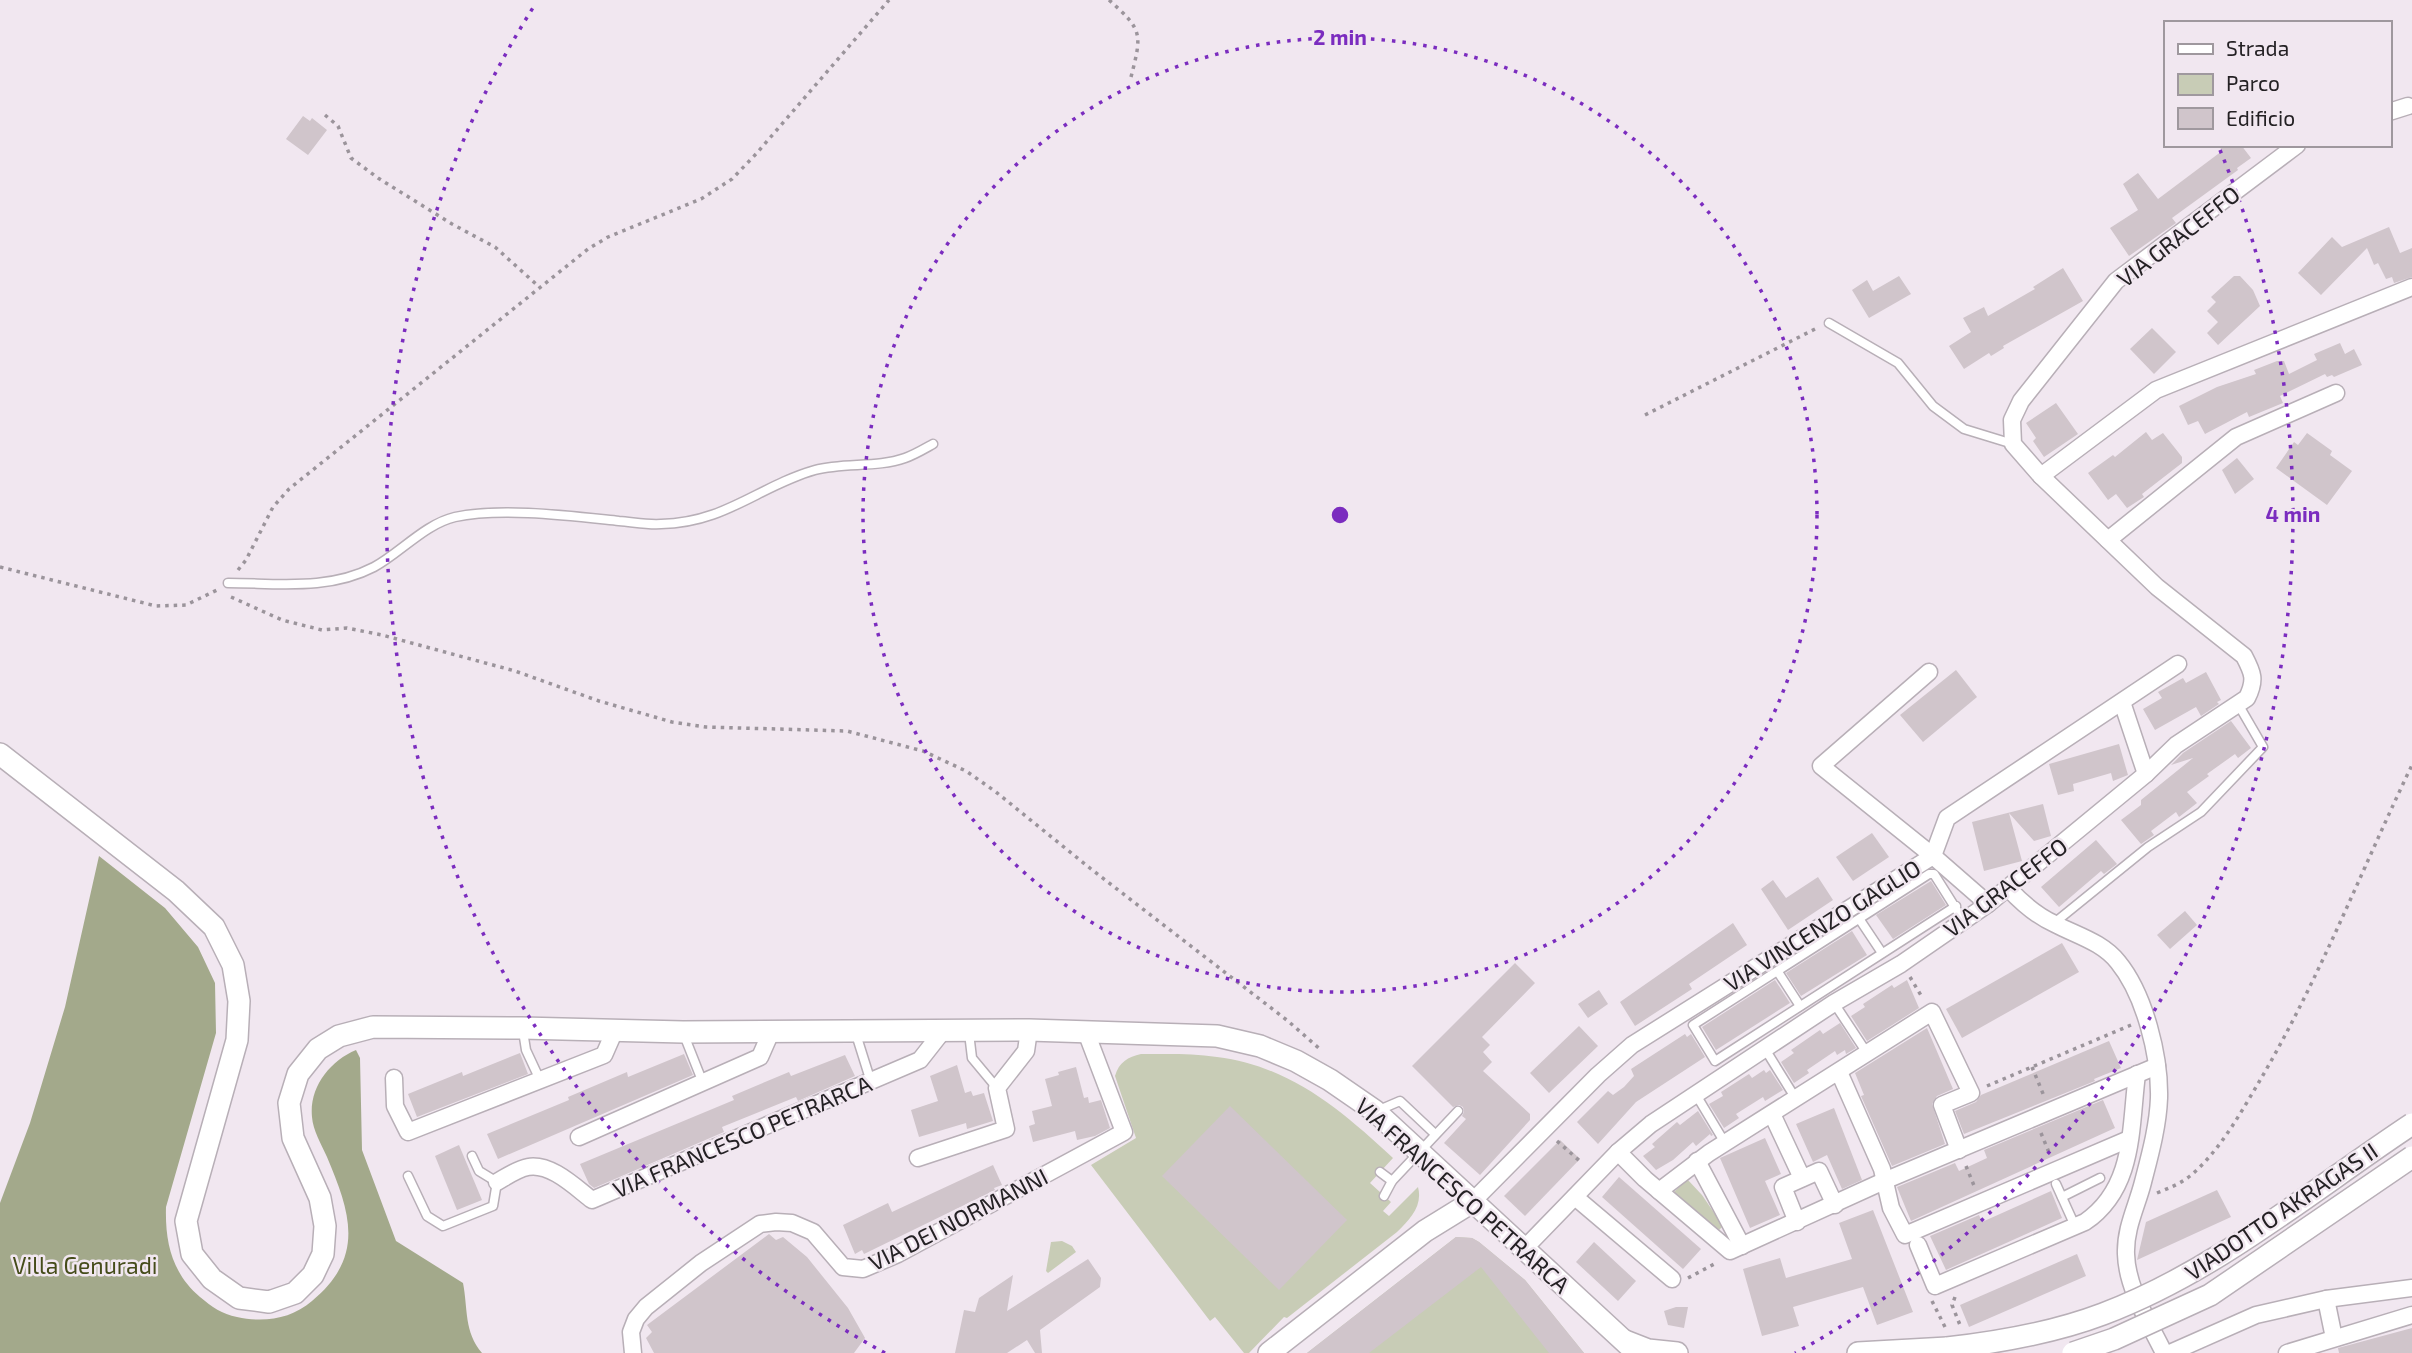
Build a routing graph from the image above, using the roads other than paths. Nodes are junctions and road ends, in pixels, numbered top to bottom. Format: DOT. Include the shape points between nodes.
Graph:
graph roads {
  1 [pos="2408,106"];
  2 [pos="2391,111"];
  3 [pos="2294,147"];
  4 [pos="2412,286"];
  5 [pos="1829,323"];
  6 [pos="2336,393"];
  7 [pos="933,444"];
  8 [pos="2013,444"];
  9 [pos="2041,476"];
  10 [pos="2108,540"];
  11 [pos="228,583"];
  12 [pos="2178,664"];
  13 [pos="1929,672"];
  14 [pos="2122,702"];
  15 [pos="2238,704"];
  16 [pos="0,754"];
  17 [pos="2146,774"];
  18 [pos="1933,856"];
  19 [pos="2008,889"];
  20 [pos="1988,904"];
  21 [pos="1959,913"];
  22 [pos="1860,920"];
  23 [pos="2053,924"];
  24 [pos="1882,953"];
  25 [pos="1778,972"];
  26 [pos="1834,1003"];
  27 [pos="1800,1006"];
  28 [pos="522,1028"];
  29 [pos="615,1030"];
  30 [pos="1029,1030"];
  31 [pos="855,1031"];
  32 [pos="942,1031"];
  33 [pos="969,1031"];
  34 [pos="683,1032"];
  35 [pos="771,1032"];
  36 [pos="1086,1032"];
  37 [pos="1765,1049"];
  38 [pos="1868,1054"];
  39 [pos="2157,1066"];
  40 [pos="1839,1072"];
  41 [pos="2137,1074"];
  42 [pos="394,1079"];
  43 [pos="540,1080"];
  44 [pos="871,1082"];
  45 [pos="703,1083"];
  46 [pos="997,1088"];
  47 [pos="1695,1093"];
  48 [pos="1796,1099"];
  49 [pos="1375,1111"];
  50 [pos="1458,1111"];
  51 [pos="1772,1114"];
  52 [pos="2412,1124"];
  53 [pos="1435,1134"];
  54 [pos="579,1137"];
  55 [pos="2129,1139"];
  56 [pos="1725,1143"];
  57 [pos="1959,1150"];
  58 [pos="1418,1152"];
  59 [pos="1618,1152"];
  60 [pos="472,1156"];
  61 [pos="2412,1157"];
  62 [pos="918,1158"];
  63 [pos="1697,1161"];
  64 [pos="1380,1172"];
  65 [pos="408,1176"];
  66 [pos="2056,1177"];
  67 [pos="1802,1178"];
  68 [pos="2100,1178"];
  69 [pos="1392,1181"];
  70 [pos="1884,1181"];
  71 [pos="497,1182"];
  72 [pos="1659,1191"];
  73 [pos="1384,1196"];
  74 [pos="1575,1197"];
  75 [pos="2062,1197"];
  76 [pos="1472,1202"];
  77 [pos="1835,1205"];
  78 [pos="1797,1222"];
  79 [pos="2075,1226"];
  80 [pos="1917,1245"];
  81 [pos="1524,1249"];
  82 [pos="1736,1249"];
  83 [pos="1672,1279"];
  84 [pos="2412,1288"];
  85 [pos="2326,1299"];
  86 [pos="2412,1315"];
  87 [pos="2334,1338"];
  88 [pos="1630,1347"];
  89 [pos="632,1353"];
  90 [pos="1269,1353"];
  91 [pos="1677,1353"];
  92 [pos="1858,1353"];
  93 [pos="2073,1353"];
  94 [pos="2164,1353"];
  95 [pos="2170,1353"];
  96 [pos="2287,1353"];
  1 -- 2 [label="street"];
  3 -- 8 [label="street, VIA GRACEFFO" via="2116,281 2021,401 2012,420"];
  4 -- 9 [label="street" via="2156,390"];
  5 -- 8 [label="lane" via="1898,363 1933,406 1964,429"];
  6 -- 10 [label="street" via="2236,437"];
  7 -- 11 [label="lane" via="903,459 814,471 691,522 485,513 452,518 431,528 354,577 330,583"];
  8 -- 9 [label="street"];
  9 -- 10 [label="street"];
  10 -- 15 [label="street" via="2157,587 2244,656 2253,685"];
  12 -- 14 [label="street, VIA VINCENZO GAGLIO"];
  13 -- 18 [label="street" via="1821,766"];
  14 -- 17 [label="street"];
  14 -- 18 [label="street, VIA VINCENZO GAGLIO" via="1947,818"];
  15 -- 17 [label="street, VIA GRACEFFO" via="2176,744"];
  15 -- 23 [label="lane" via="2263,747 2201,812 2148,847"];
  16 -- 28 [label="main road, VIA FRANCESCO PETRARCA" via="176,891 214,927 233,965 239,1001 237,1040 186,1221 192,1254 212,1279 239,1298 269,1302 295,1293 313,1275 323,1254 320,1198 293,1138 289,1103 299,1074 318,1049 339,1036 373,1027"];
  17 -- 19 [label="street, VIA GRACEFFO"];
  18 -- 20 [label="street"];
  18 -- 76 [label="street, VIA VINCENZO GAGLIO" via="1632,1045"];
  19 -- 20 [label="street, VIA GRACEFFO"];
  19 -- 23 [label="street"];
  20 -- 21 [label="street, VIA GRACEFFO"];
  21 -- 22 [label="lane" via="1934,874 1929,874"];
  21 -- 24 [label="lane"];
  21 -- 26 [label="street, VIA GRACEFFO" via="1901,964"];
  22 -- 24 [label="lane"];
  22 -- 25 [label="lane"];
  23 -- 39 [label="street" via="2093,941 2117,960 2146,1018"];
  24 -- 27 [label="lane"];
  25 -- 27 [label="lane"];
  25 -- 27 [label="lane" via="1693,1025 1715,1061"];
  26 -- 37 [label="street, VIA GRACEFFO"];
  26 -- 38 [label="lane"];
  28 -- 29 [label="main road, VIA FRANCESCO PETRARCA"];
  28 -- 43 [label="lane"];
  29 -- 34 [label="main road, VIA FRANCESCO PETRARCA"];
  29 -- 43 [label="street" via="604,1055"];
  30 -- 33 [label="main road, VIA FRANCESCO PETRARCA"];
  30 -- 36 [label="main road, VIA FRANCESCO PETRARCA"];
  30 -- 46 [label="street" via="1026,1051"];
  31 -- 32 [label="main road, VIA FRANCESCO PETRARCA"];
  31 -- 35 [label="main road, VIA FRANCESCO PETRARCA"];
  31 -- 44 [label="lane"];
  32 -- 33 [label="main road, VIA FRANCESCO PETRARCA"];
  32 -- 44 [label="street, VIA FRANCESCO PETRARCA" via="920,1060"];
  33 -- 46 [label="lane" via="972,1058"];
  34 -- 35 [label="main road, VIA FRANCESCO PETRARCA"];
  34 -- 45 [label="lane"];
  35 -- 45 [label="street" via="760,1057"];
  36 -- 49 [label="main road, VIA FRANCESCO PETRARCA" via="1228,1038 1260,1046 1318,1073"];
  36 -- 89 [label="street, VIA DEI NORMANNI" via="1125,1132 863,1269 843,1267 813,1232 802,1226 760,1224 646,1307 631,1332"];
  37 -- 47 [label="street, VIA GRACEFFO"];
  37 -- 48 [label="lane"];
  38 -- 40 [label="street"];
  38 -- 57 [label="street" via="1932,1012 1970,1093 1942,1105"];
  39 -- 41 [label="street"];
  39 -- 94 [label="street" via="2159,1099 2151,1151 2126,1238 2131,1283"];
  40 -- 48 [label="street"];
  40 -- 70 [label="street"];
  41 -- 55 [label="street"];
  41 -- 57 [label="street"];
  42 -- 43 [label="street" via="395,1106 408,1132"];
  44 -- 71 [label="street, VIA FRANCESCO PETRARCA" via="592,1200 550,1170 537,1167 519,1170"];
  45 -- 54 [label="street"];
  46 -- 62 [label="street" via="1006,1129"];
  47 -- 56 [label="lane"];
  47 -- 59 [label="street, VIA GRACEFFO"];
  48 -- 51 [label="street"];
  49 -- 53 [label="lane" via="1401,1101"];
  49 -- 58 [label="main road, VIA FRANCESCO PETRARCA"];
  50 -- 53 [label="lane"];
  51 -- 56 [label="street"];
  51 -- 67 [label="street"];
  52 -- 92 [label="main road, VIADOTTO AKRAGAS II, bridge" via="2190,1274 2103,1315 2006,1341 1945,1338"];
  53 -- 58 [label="lane"];
  55 -- 66 [label="street"];
  55 -- 79 [label="street" via="2122,1176 2111,1198 2095,1215"];
  56 -- 63 [label="street"];
  57 -- 70 [label="street"];
  58 -- 69 [label="lane"];
  58 -- 76 [label="main road, VIA FRANCESCO PETRARCA"];
  59 -- 72 [label="street"];
  59 -- 74 [label="street, VIA GRACEFFO"];
  60 -- 71 [label="lane" via="479,1171"];
  61 -- 93 [label="main road, VIADOTTO AKRAGAS II, bridge" via="2210,1295"];
  63 -- 72 [label="street"];
  63 -- 82 [label="street"];
  64 -- 69 [label="lane"];
  65 -- 71 [label="lane" via="427,1216 443,1226 492,1206"];
  66 -- 70 [label="street" via="1905,1235"];
  66 -- 75 [label="lane"];
  67 -- 77 [label="street" via="1819,1171"];
  67 -- 78 [label="street" via="1783,1187"];
  68 -- 75 [label="lane"];
  69 -- 73 [label="lane"];
  70 -- 77 [label="street"];
  72 -- 82 [label="street"];
  74 -- 81 [label="street, VIA GRACEFFO"];
  74 -- 83 [label="street"];
  75 -- 79 [label="lane"];
  76 -- 81 [label="main road, VIA FRANCESCO PETRARCA"];
  76 -- 90 [label="main road" via="1425,1231"];
  77 -- 78 [label="street"];
  78 -- 82 [label="street"];
  79 -- 80 [label="street" via="1935,1286"];
  81 -- 88 [label="main road, VIA FRANCESCO PETRARCA"];
  84 -- 85 [label="street"];
  85 -- 87 [label="street"];
  85 -- 95 [label="street" via="2256,1315"];
  86 -- 87 [label="street"];
  87 -- 96 [label="street"];
  88 -- 91 [label="main road"];
}
